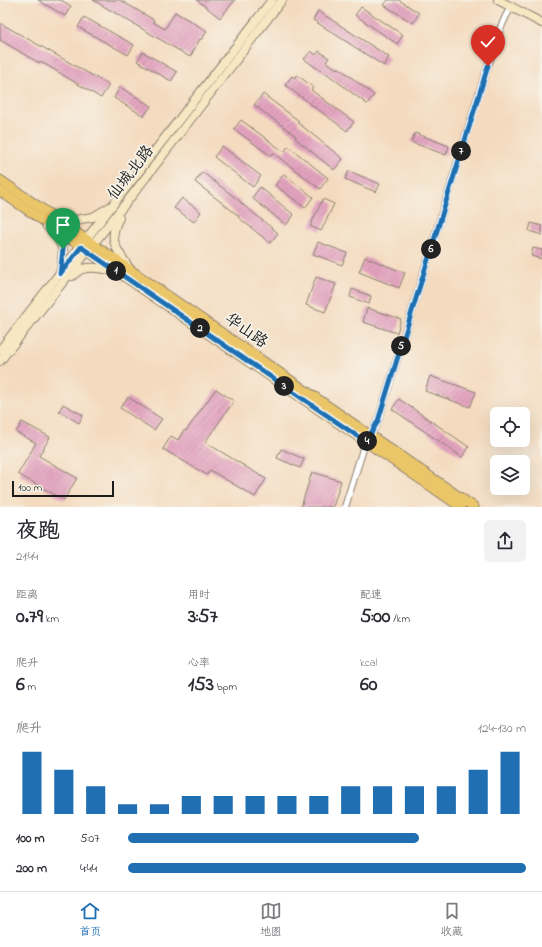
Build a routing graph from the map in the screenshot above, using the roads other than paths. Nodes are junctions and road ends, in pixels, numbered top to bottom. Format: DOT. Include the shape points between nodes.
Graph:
graph roads {
  1 [pos="272,0"];
  2 [pos="282,0"];
  3 [pos="498,0"];
  4 [pos="511,7"];
  5 [pos="542,23"];
  6 [pos="0,180"];
  7 [pos="0,191"];
  8 [pos="133,194"];
  9 [pos="114,205"];
  10 [pos="54,218"];
  11 [pos="42,220"];
  12 [pos="87,245"];
  13 [pos="129,269"];
  14 [pos="120,273"];
  15 [pos="60,274"];
  16 [pos="63,283"];
  17 [pos="0,350"];
  18 [pos="0,361"];
  19 [pos="368,439"];
  20 [pos="345,507"];
  21 [pos="461,507"];
  22 [pos="474,507"];
  1 -- 9 [label="main road, 仙城北路"];
  2 -- 8 [label="main road, 仙城北路"];
  3 -- 4 [label="main road"];
  4 -- 5 [label="main road"];
  4 -- 19 [label="street" via="500,29 476,103 378,421"];
  6 -- 10 [label="main road, 华山路"];
  7 -- 11 [label="main road"];
  8 -- 12 [label="main road, 仙城北路"];
  8 -- 13 [label="main road" via="115,225 113,237 116,249"];
  9 -- 10 [label="main road" via="93,217 75,220"];
  9 -- 12 [label="main road, 仙城北路"];
  10 -- 12 [label="main road, 华山路"];
  11 -- 12 [label="main road"];
  11 -- 15 [label="main road" via="63,249"];
  12 -- 13 [label="main road, 华山路"];
  12 -- 14 [label="main road"];
  12 -- 15 [label="main road, 仙城北路"];
  12 -- 16 [label="main road, 仙城北路"];
  13 -- 19 [label="main road, 华山路"];
  14 -- 16 [label="main road" via="104,269 81,269"];
  14 -- 19 [label="main road"];
  15 -- 17 [label="main road, 仙城北路"];
  16 -- 18 [label="main road, 仙城北路"];
  19 -- 20 [label="street"];
  19 -- 21 [label="main road"];
  19 -- 22 [label="main road, 华山路"];
}
